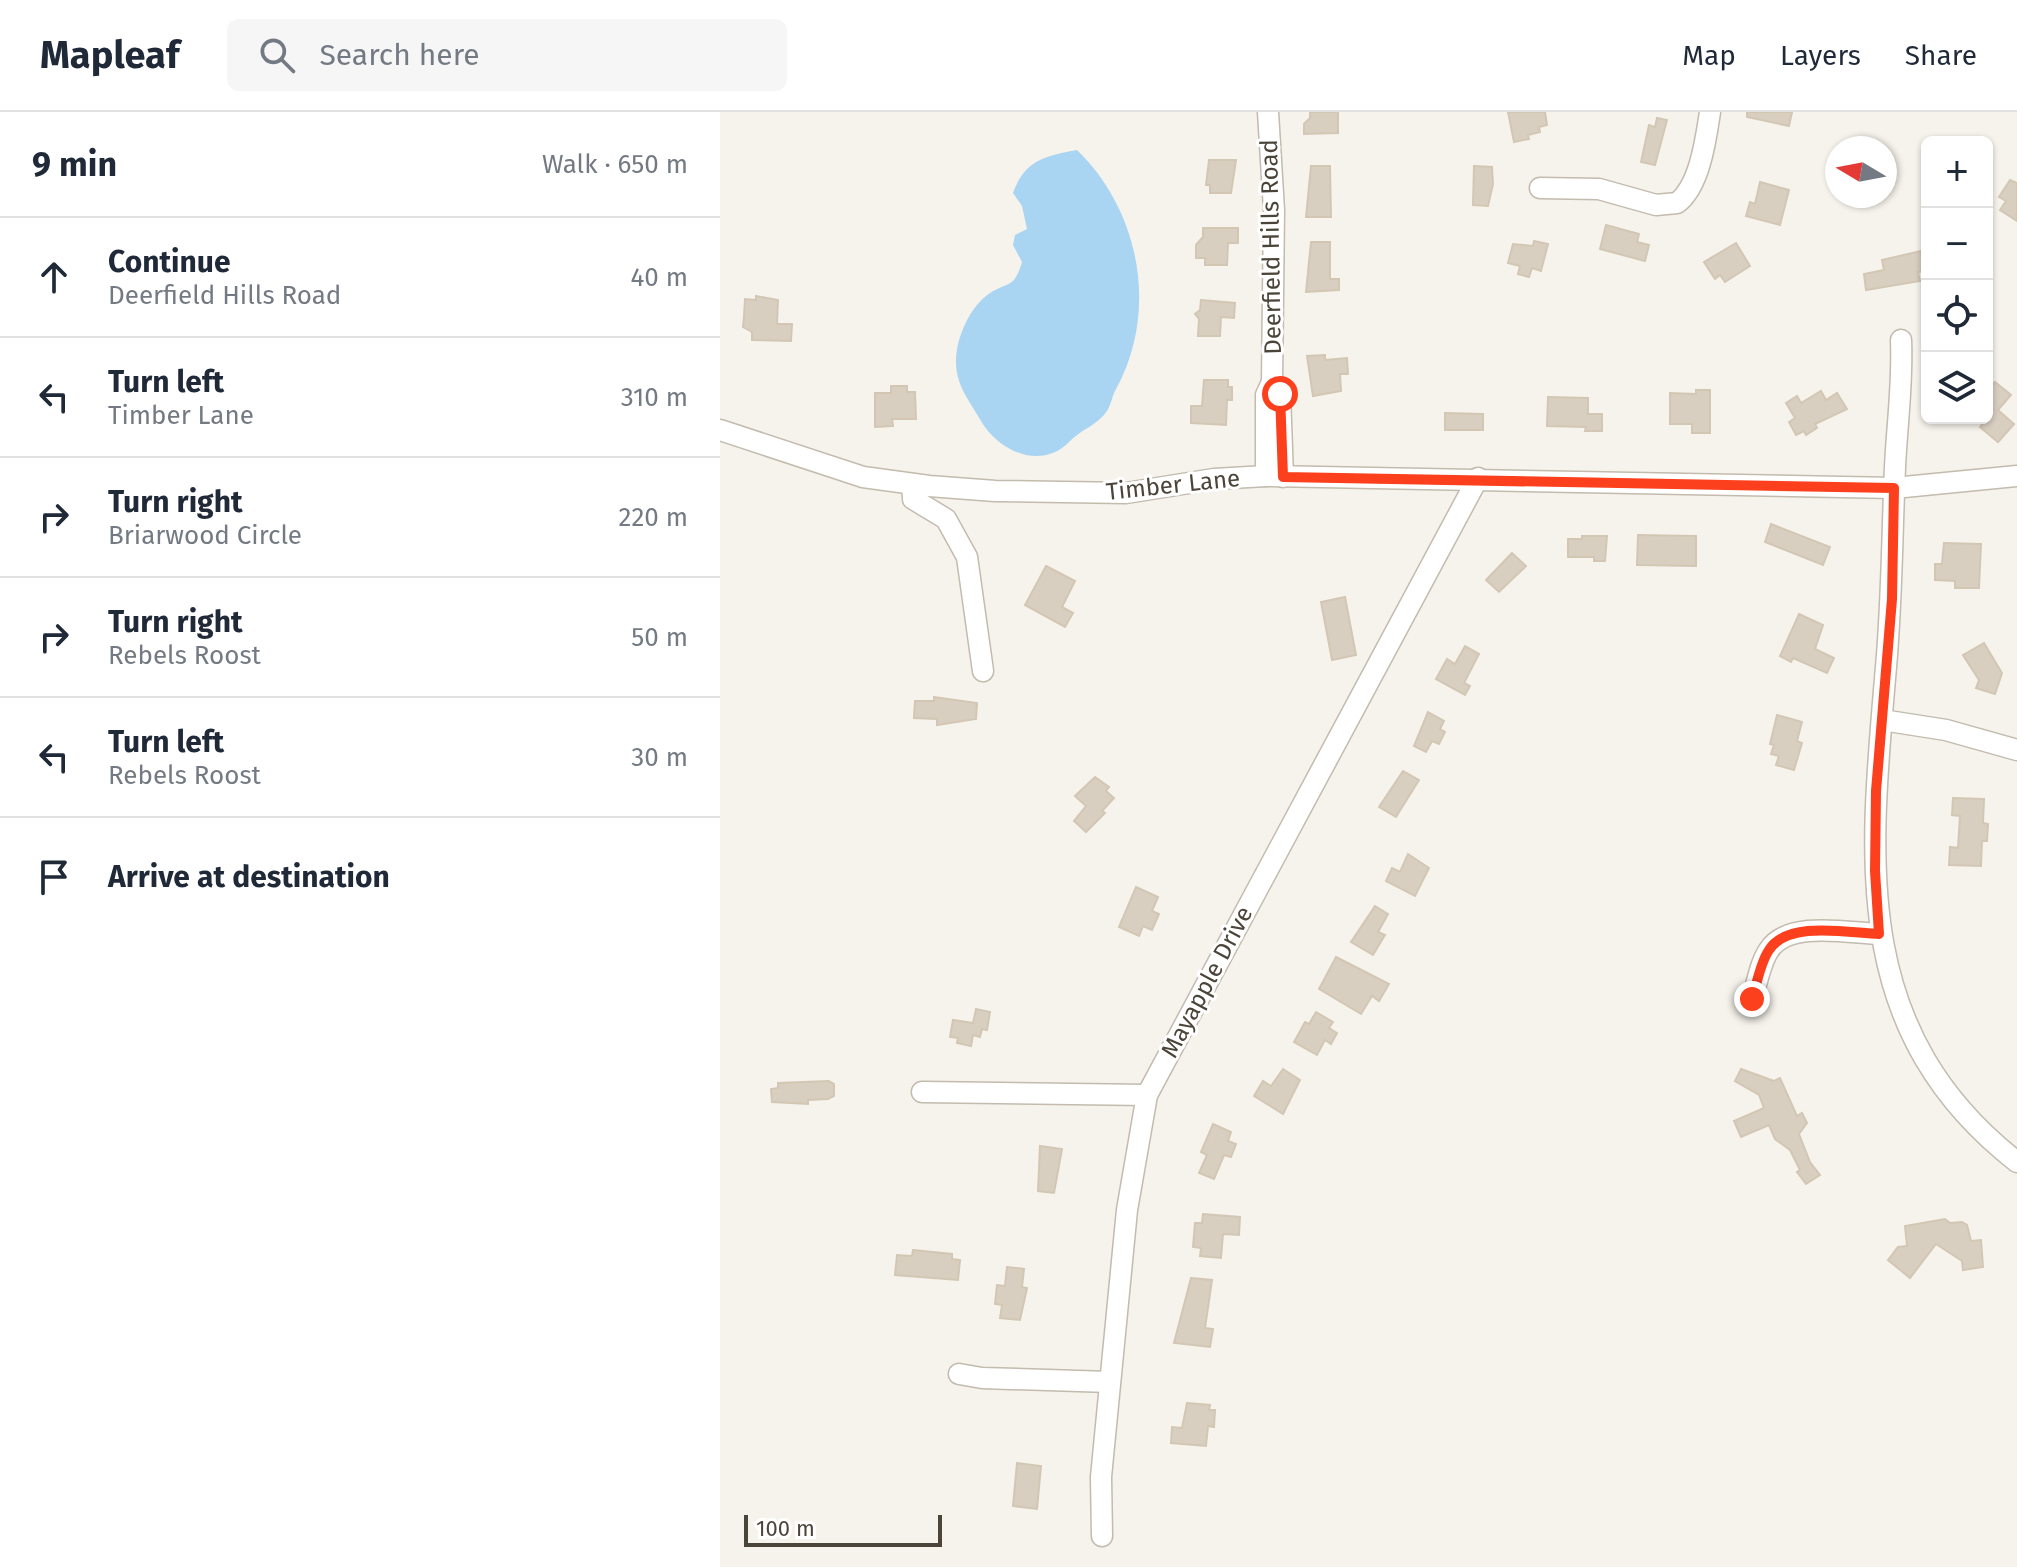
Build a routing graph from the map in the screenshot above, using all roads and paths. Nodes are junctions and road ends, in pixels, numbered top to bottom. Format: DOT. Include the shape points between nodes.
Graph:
graph roads {
  1 [pos="1268,112"];
  2 [pos="1710,112"];
  3 [pos="1540,188"];
  4 [pos="1901,340"];
  5 [pos="720,430"];
  6 [pos="2017,476"];
  7 [pos="1274,477"];
  8 [pos="1478,478"];
  9 [pos="912,484"];
  10 [pos="1894,488"];
  11 [pos="983,671"];
  12 [pos="1882,720"];
  13 [pos="2017,750"];
  14 [pos="1879,934"];
  15 [pos="1752,999"];
  16 [pos="922,1092"];
  17 [pos="1147,1095"];
  18 [pos="2017,1162"];
  19 [pos="959,1374"];
  20 [pos="1110,1382"];
  21 [pos="1102,1536"];
  1 -- 7 [label="street, Deerfield Hills Road" via="1274,210 1272,382 1266,395"];
  2 -- 3 [label="street" via="1694,177 1677,203 1656,205 1599,189"];
  4 -- 10 [label="street"];
  5 -- 9 [label="street, Timber Lane" via="839,471"];
  6 -- 10 [label="street, Timber Lane"];
  7 -- 8 [label="street, Timber Lane"];
  7 -- 9 [label="street, Timber Lane" via="1214,479 1126,493"];
  8 -- 10 [label="street, Timber Lane"];
  8 -- 17 [label="street, Mayapple Drive"];
  9 -- 11 [label="street" via="913,499 946,519 967,557"];
  10 -- 12 [label="street"];
  12 -- 13 [label="street" via="1946,730"];
  12 -- 14 [label="street" via="1875,817"];
  14 -- 15 [label="street" via="1802,932 1781,938 1769,950"];
  14 -- 18 [label="street" via="1894,993 1929,1067 1971,1119"];
  16 -- 17 [label="street"];
  17 -- 20 [label="street, Mayapple Drive" via="1127,1210"];
  19 -- 20 [label="street"];
  20 -- 21 [label="street, Mayapple Drive" via="1101,1477"];
}
